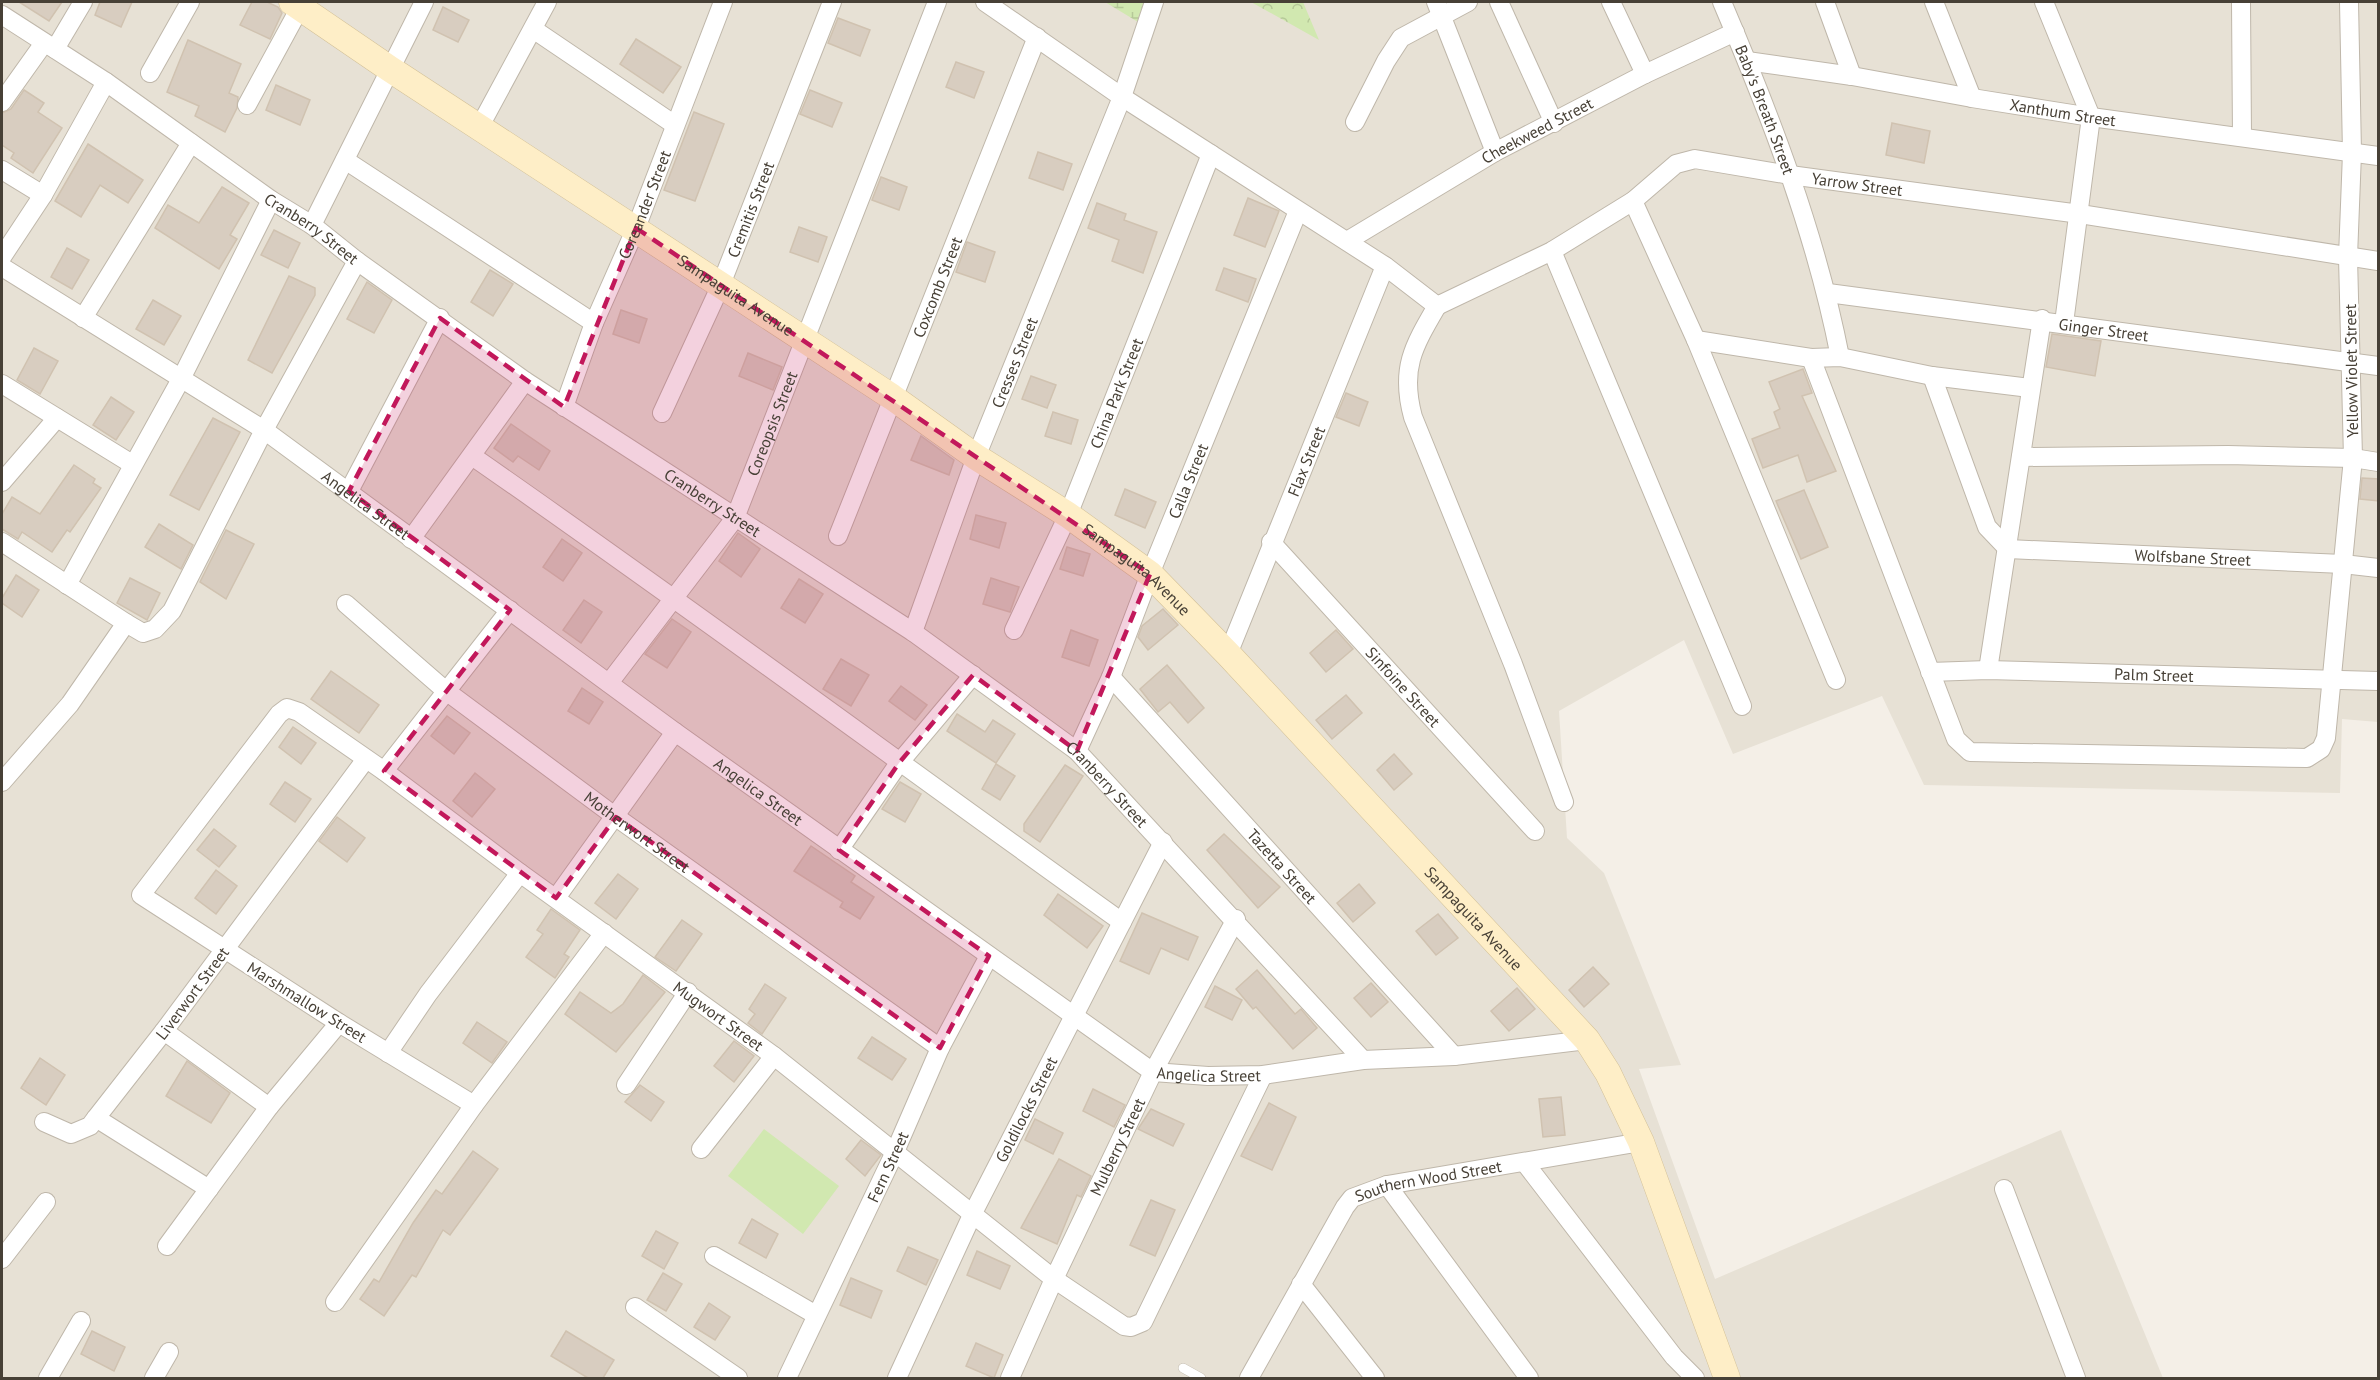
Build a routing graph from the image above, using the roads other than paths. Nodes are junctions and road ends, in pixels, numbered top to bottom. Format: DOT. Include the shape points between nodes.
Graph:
graph roads {
  1 [pos="83,2"];
  2 [pos="190,2"];
  3 [pos="424,2"];
  4 [pos="547,2"];
  5 [pos="723,2"];
  6 [pos="832,2"];
  7 [pos="937,2"];
  8 [pos="985,2"];
  9 [pos="1154,2"];
  10 [pos="1468,2"];
  11 [pos="1499,2"];
  12 [pos="1611,2"];
  13 [pos="1722,2"];
  14 [pos="1826,2"];
  15 [pos="1934,2"];
  16 [pos="2044,2"];
  17 [pos="2241,2"];
  18 [pos="2349,2"];
  19 [pos="299,3"];
  20 [pos="1438,9"];
  21 [pos="2,15"];
  22 [pos="533,29"];
  23 [pos="1735,32"];
  24 [pos="1037,37"];
  25 [pos="49,46"];
  26 [pos="1747,61"];
  27 [pos="390,69"];
  28 [pos="150,73"];
  29 [pos="1645,74"];
  30 [pos="1852,76"];
  31 [pos="106,82"];
  32 [pos="1122,96"];
  33 [pos="1972,98"];
  34 [pos="2,102"];
  35 [pos="247,105"];
  36 [pos="2091,117"];
  37 [pos="1355,122"];
  38 [pos="1554,123"];
  39 [pos="675,125"];
  40 [pos="480,126"];
  41 [pos="2242,136"];
  42 [pos="190,143"];
  43 [pos="1495,152"];
  44 [pos="2352,153"];
  45 [pos="1211,154"];
  46 [pos="2379,156"];
  47 [pos="345,160"];
  48 [pos="2,170"];
  49 [pos="1790,175"];
  50 [pos="43,195"];
  51 [pos="271,200"];
  52 [pos="1633,201"];
  53 [pos="1298,211"];
  54 [pos="2080,214"];
  55 [pos="312,225"];
  56 [pos="636,228"];
  57 [pos="1347,241"];
  58 [pos="1552,251"];
  59 [pos="2,257"];
  60 [pos="2348,257"];
  61 [pos="357,261"];
  62 [pos="2379,261"];
  63 [pos="1385,266"];
  64 [pos="2,267"];
  65 [pos="720,287"];
  66 [pos="1828,293"];
  67 [pos="1437,306"];
  68 [pos="83,318"];
  69 [pos="441,318"];
  70 [pos="2042,319"];
  71 [pos="594,323"];
  72 [pos="2064,323"];
  73 [pos="1696,340"];
  74 [pos="806,342"];
  75 [pos="1840,357"];
  76 [pos="1811,358"];
  77 [pos="2352,363"];
  78 [pos="2379,366"];
  79 [pos="1932,376"];
  80 [pos="181,378"];
  81 [pos="525,381"];
  82 [pos="2,384"];
  83 [pos="2030,388"];
  84 [pos="892,397"];
  85 [pos="564,406"];
  86 [pos="662,413"];
  87 [pos="57,417"];
  88 [pos="264,430"];
  89 [pos="472,456"];
  90 [pos="976,457"];
  91 [pos="2021,457"];
  92 [pos="2353,458"];
  93 [pos="2379,462"];
  94 [pos="132,464"];
  95 [pos="2,482"];
  96 [pos="349,491"];
  97 [pos="1068,515"];
  98 [pos="735,518"];
  99 [pos="838,536"];
  100 [pos="411,539"];
  101 [pos="2,542"];
  102 [pos="1271,542"];
  103 [pos="2008,549"];
  104 [pos="2343,564"];
  105 [pos="2379,568"];
  106 [pos="1150,574"];
  107 [pos="67,585"];
  108 [pos="674,596"];
  109 [pos="346,604"];
  110 [pos="510,610"];
  111 [pos="126,623"];
  112 [pos="1014,630"];
  113 [pos="913,632"];
  114 [pos="1228,654"];
  115 [pos="1988,670"];
  116 [pos="1930,672"];
  117 [pos="973,675"];
  118 [pos="1111,677"];
  119 [pos="2334,678"];
  120 [pos="1836,680"];
  121 [pos="2379,681"];
  122 [pos="609,683"];
  123 [pos="446,691"];
  124 [pos="1742,706"];
  125 [pos="675,732"];
  126 [pos="1077,751"];
  127 [pos="366,759"];
  128 [pos="899,763"];
  129 [pos="384,771"];
  130 [pos="2,783"];
  131 [pos="1564,802"];
  132 [pos="616,817"];
  133 [pos="1535,831"];
  134 [pos="1163,842"];
  135 [pos="840,850"];
  136 [pos="520,873"];
  137 [pos="141,895"];
  138 [pos="556,898"];
  139 [pos="1236,919"];
  140 [pos="1122,922"];
  141 [pos="604,933"];
  142 [pos="223,950"];
  143 [pos="989,956"];
  144 [pos="688,992"];
  145 [pos="1072,1016"];
  146 [pos="339,1023"];
  147 [pos="164,1031"];
  148 [pos="1587,1040"];
  149 [pos="940,1048"];
  150 [pos="388,1053"];
  151 [pos="774,1056"];
  152 [pos="1454,1056"];
  153 [pos="1363,1060"];
  154 [pos="1153,1072"];
  155 [pos="1263,1075"];
  156 [pos="626,1085"];
  157 [pos="474,1105"];
  158 [pos="269,1107"];
  159 [pos="96,1118"];
  160 [pos="44,1122"];
  161 [pos="1641,1142"];
  162 [pos="701,1149"];
  163 [pos="894,1154"];
  164 [pos="1525,1163"];
  165 [pos="1387,1185"];
  166 [pos="209,1189"];
  167 [pos="2004,1189"];
  168 [pos="46,1202"];
  169 [pos="973,1213"];
  170 [pos="167,1246"];
  171 [pos="714,1256"];
  172 [pos="2,1259"];
  173 [pos="1054,1279"];
  174 [pos="1301,1284"];
  175 [pos="335,1302"];
  176 [pos="635,1307"];
  177 [pos="816,1316"];
  178 [pos="81,1321"];
  179 [pos="169,1352"];
  180 [pos="1183,1368"];
  181 [pos="1720,1374"];
  182 [pos="48,1378"];
  183 [pos="154,1378"];
  184 [pos="738,1378"];
  185 [pos="787,1378"];
  186 [pos="897,1378"];
  187 [pos="1010,1378"];
  188 [pos="1201,1378"];
  189 [pos="1250,1378"];
  190 [pos="1375,1378"];
  191 [pos="1530,1378"];
  192 [pos="1695,1378"];
  193 [pos="2076,1378"];
  1 -- 25 [label="street"];
  2 -- 28 [label="street"];
  3 -- 27 [label="street"];
  4 -- 22 [label="street"];
  5 -- 39 [label="street, Coreander Street"];
  6 -- 65 [label="street, Cremitis Street"];
  7 -- 74 [label="street, Coreopsis Street"];
  8 -- 24 [label="street"];
  9 -- 32 [label="street, Cresses Street"];
  10 -- 20 [label="street"];
  11 -- 38 [label="street"];
  12 -- 29 [label="street"];
  13 -- 23 [label="street, Baby's Breath Street"];
  14 -- 30 [label="street"];
  15 -- 33 [label="street"];
  16 -- 36 [label="street"];
  17 -- 41 [label="street"];
  18 -- 44 [label="street, Yellow Violet Street"];
  19 -- 27 [label="main road, Sampaguita Avenue"];
  19 -- 35 [label="street"];
  20 -- 37 [label="street" via="1401,38"];
  20 -- 43 [label="street"];
  21 -- 25 [label="street, Cranberry Street"];
  22 -- 39 [label="street"];
  22 -- 40 [label="street"];
  23 -- 26 [label="street, Baby's Breath Street"];
  23 -- 29 [label="street, Cheekweed Street"];
  24 -- 32 [label="street"];
  24 -- 84 [label="street, Coxcomb Street"];
  25 -- 31 [label="street, Cranberry Street"];
  25 -- 34 [label="street"];
  26 -- 30 [label="street, Xanthum Street"];
  26 -- 49 [label="street, Baby's Breath Street"];
  27 -- 40 [label="main road, Sampaguita Avenue"];
  27 -- 47 [label="street"];
  29 -- 38 [label="street, Cheekweed Street"];
  30 -- 33 [label="street, Xanthum Street"];
  31 -- 42 [label="street, Cranberry Street"];
  31 -- 50 [label="street"];
  32 -- 45 [label="street"];
  32 -- 90 [label="street, Cresses Street"];
  33 -- 36 [label="street, Xanthum Street"];
  36 -- 41 [label="street, Xanthum Street"];
  36 -- 54 [label="street"];
  38 -- 43 [label="street, Cheekweed Street"];
  39 -- 56 [label="street, Coreander Street"];
  40 -- 56 [label="main road, Sampaguita Avenue"];
  41 -- 44 [label="street, Xanthum Street"];
  42 -- 51 [label="street, Cranberry Street"];
  42 -- 68 [label="street"];
  43 -- 57 [label="street, Cheekweed Street"];
  44 -- 46 [label="street, Xanthum Street"];
  44 -- 60 [label="street, Yellow Violet Street"];
  45 -- 53 [label="street"];
  45 -- 97 [label="street, China Park Street"];
  47 -- 55 [label="street"];
  47 -- 71 [label="street"];
  48 -- 50 [label="street"];
  49 -- 52 [label="street, Yarrow Street" via="1686,160"];
  49 -- 54 [label="street, Yarrow Street"];
  49 -- 66 [label="street, Baby's Breath Street"];
  50 -- 59 [label="street"];
  51 -- 55 [label="street, Cranberry Street"];
  51 -- 80 [label="street"];
  52 -- 58 [label="street, Yarrow Street"];
  52 -- 73 [label="street"];
  53 -- 57 [label="street"];
  53 -- 106 [label="street, Calla Street"];
  54 -- 60 [label="street, Yarrow Street"];
  54 -- 72 [label="street"];
  55 -- 61 [label="street, Cranberry Street"];
  56 -- 65 [label="main road, Sampaguita Avenue"];
  56 -- 71 [label="street, Coreander Street"];
  57 -- 63 [label="street"];
  58 -- 67 [label="street, Yarrow Street"];
  58 -- 124 [label="street"];
  60 -- 62 [label="street, Yarrow Street"];
  60 -- 77 [label="street, Yellow Violet Street"];
  61 -- 69 [label="street, Cranberry Street"];
  61 -- 88 [label="street"];
  63 -- 67 [label="street"];
  63 -- 102 [label="street, Flax Street"];
  64 -- 68 [label="street, Angelica Street"];
  65 -- 74 [label="main road, Sampaguita Avenue"];
  65 -- 86 [label="street, Cremitis Street"];
  66 -- 70 [label="street, Ginger Street"];
  66 -- 75 [label="street, Baby's Breath Street"];
  67 -- 131 [label="street" via="1409,361 1408,398"];
  68 -- 80 [label="street, Angelica Street"];
  69 -- 81 [label="street, Cranberry Street"];
  69 -- 96 [label="street"];
  70 -- 72 [label="street, Ginger Street"];
  70 -- 83 [label="street"];
  71 -- 85 [label="street, Coreander Street"];
  72 -- 77 [label="street, Ginger Street"];
  73 -- 76 [label="street"];
  73 -- 120 [label="street"];
  74 -- 84 [label="main road, Sampaguita Avenue"];
  74 -- 98 [label="street, Coreopsis Street"];
  75 -- 76 [label="street"];
  75 -- 79 [label="street"];
  76 -- 116 [label="street"];
  77 -- 78 [label="street, Ginger Street"];
  77 -- 92 [label="street, Yellow Violet Street"];
  79 -- 83 [label="street"];
  79 -- 103 [label="street" via="1987,527"];
  80 -- 88 [label="street, Angelica Street"];
  80 -- 94 [label="street"];
  81 -- 85 [label="street, Cranberry Street"];
  81 -- 89 [label="street"];
  82 -- 87 [label="street"];
  83 -- 91 [label="street"];
  84 -- 90 [label="main road, Sampaguita Avenue"];
  84 -- 99 [label="street, Coxcomb Street"];
  85 -- 98 [label="street, Cranberry Street"];
  87 -- 94 [label="street"];
  87 -- 95 [label="street"];
  88 -- 96 [label="street, Angelica Street"];
  88 -- 111 [label="street" via="172,611 149,632 143,633"];
  89 -- 100 [label="street"];
  89 -- 108 [label="street"];
  90 -- 97 [label="main road, Sampaguita Avenue"];
  90 -- 113 [label="street, Cresses Street"];
  91 -- 92 [label="street"];
  91 -- 103 [label="street"];
  92 -- 93 [label="street"];
  92 -- 104 [label="street, Yellow Violet Street"];
  94 -- 107 [label="street"];
  96 -- 100 [label="street, Angelica Street"];
  97 -- 106 [label="main road, Sampaguita Avenue"];
  97 -- 112 [label="street, China Park Street"];
  98 -- 108 [label="street, Coreopsis Street"];
  98 -- 113 [label="street, Cranberry Street"];
  100 -- 110 [label="street, Angelica Street"];
  101 -- 107 [label="street"];
  102 -- 114 [label="street, Flax Street"];
  102 -- 133 [label="street, Sinfoine Street"];
  103 -- 104 [label="street, Wolfsbane Street"];
  103 -- 115 [label="street"];
  104 -- 105 [label="street, Wolfsbane Street"];
  104 -- 119 [label="street, Yellow Violet Street"];
  106 -- 114 [label="main road, Sampaguita Avenue"];
  106 -- 118 [label="street, Calla Street"];
  107 -- 111 [label="street"];
  108 -- 122 [label="street, Coreopsis Street"];
  108 -- 128 [label="street"];
  109 -- 123 [label="street, Motherwort Street"];
  110 -- 122 [label="street, Angelica Street"];
  110 -- 123 [label="street"];
  111 -- 130 [label="street" via="70,704"];
  113 -- 117 [label="street, Cranberry Street"];
  114 -- 148 [label="main road, Sampaguita Avenue"];
  115 -- 116 [label="street, Palm Street"];
  115 -- 119 [label="street, Palm Street"];
  116 -- 119 [label="street, Yellow Violet Street" via="1956,739 1970,752 2307,758 2321,749 2326,738"];
  117 -- 126 [label="street, Cranberry Street"];
  117 -- 128 [label="street"];
  118 -- 126 [label="street, Calla Street"];
  118 -- 152 [label="street, Tazetta Street"];
  119 -- 121 [label="street, Palm Street"];
  122 -- 125 [label="street, Angelica Street"];
  123 -- 129 [label="street"];
  123 -- 132 [label="street, Motherwort Street"];
  125 -- 132 [label="street"];
  125 -- 135 [label="street, Angelica Street"];
  126 -- 134 [label="street, Cranberry Street"];
  127 -- 129 [label="street, Mugwort Street"];
  127 -- 137 [label="street, Mugwort Street" via="287,708"];
  127 -- 142 [label="street, Liverwort Street"];
  128 -- 135 [label="street"];
  128 -- 140 [label="street"];
  129 -- 136 [label="street, Mugwort Street"];
  132 -- 138 [label="street"];
  132 -- 149 [label="street, Motherwort Street"];
  134 -- 139 [label="street, Cranberry Street"];
  134 -- 140 [label="street, Goldilocks Street"];
  135 -- 143 [label="street, Angelica Street"];
  136 -- 138 [label="street, Mugwort Street"];
  136 -- 150 [label="street"];
  137 -- 142 [label="street, Marshmallow Street"];
  138 -- 141 [label="street, Mugwort Street"];
  139 -- 153 [label="street, Cranberry Street"];
  139 -- 154 [label="street, Mulberry Street"];
  140 -- 145 [label="street, Goldilocks Street"];
  141 -- 144 [label="street, Mugwort Street"];
  141 -- 157 [label="street"];
  142 -- 146 [label="street, Marshmallow Street"];
  142 -- 147 [label="street, Liverwort Street"];
  143 -- 145 [label="street, Angelica Street"];
  143 -- 149 [label="street, Fern Street"];
  144 -- 151 [label="street, Mugwort Street"];
  144 -- 156 [label="street"];
  145 -- 154 [label="street, Angelica Street"];
  145 -- 169 [label="street, Goldilocks Street"];
  146 -- 150 [label="street, Marshmallow Street"];
  146 -- 158 [label="street"];
  147 -- 158 [label="street"];
  147 -- 159 [label="street, Liverwort Street"];
  148 -- 152 [label="street, Angelica Street"];
  148 -- 161 [label="main road, Sampaguita Avenue" via="1608,1073"];
  149 -- 163 [label="street, Fern Street"];
  150 -- 157 [label="street, Marshmallow Street"];
  151 -- 162 [label="street"];
  151 -- 163 [label="street, Mugwort Street"];
  152 -- 153 [label="street, Angelica Street"];
  153 -- 155 [label="street, Angelica Street"];
  154 -- 155 [label="street, Angelica Street"];
  154 -- 173 [label="street, Mulberry Street"];
  155 -- 173 [label="street, Mugwort Street" via="1143,1322 1124,1326"];
  157 -- 175 [label="street"];
  158 -- 166 [label="street"];
  159 -- 160 [label="street, Liverwort Street" via="90,1126 71,1134"];
  159 -- 166 [label="street"];
  161 -- 164 [label="street, Southern Wood Street"];
  161 -- 181 [label="main road, Sampaguita Avenue"];
  163 -- 169 [label="street, Mugwort Street"];
  163 -- 177 [label="street, Fern Street"];
  164 -- 165 [label="street, Southern Wood Street"];
  164 -- 192 [label="street" via="1674,1357"];
  165 -- 174 [label="street, Southern Wood Street" via="1353,1198"];
  165 -- 191 [label="street"];
  166 -- 170 [label="street"];
  167 -- 193 [label="street"];
  168 -- 172 [label="street"];
  169 -- 173 [label="street, Mugwort Street"];
  169 -- 186 [label="street, Goldilocks Street"];
  171 -- 177 [label="street"];
  173 -- 187 [label="street, Mulberry Street"];
  174 -- 189 [label="street, Southern Wood Street"];
  174 -- 190 [label="street"];
  176 -- 184 [label="street"];
  177 -- 185 [label="street, Fern Street"];
  178 -- 182 [label="street"];
  179 -- 183 [label="street"];
  180 -- 188 [label="lane"];
}
